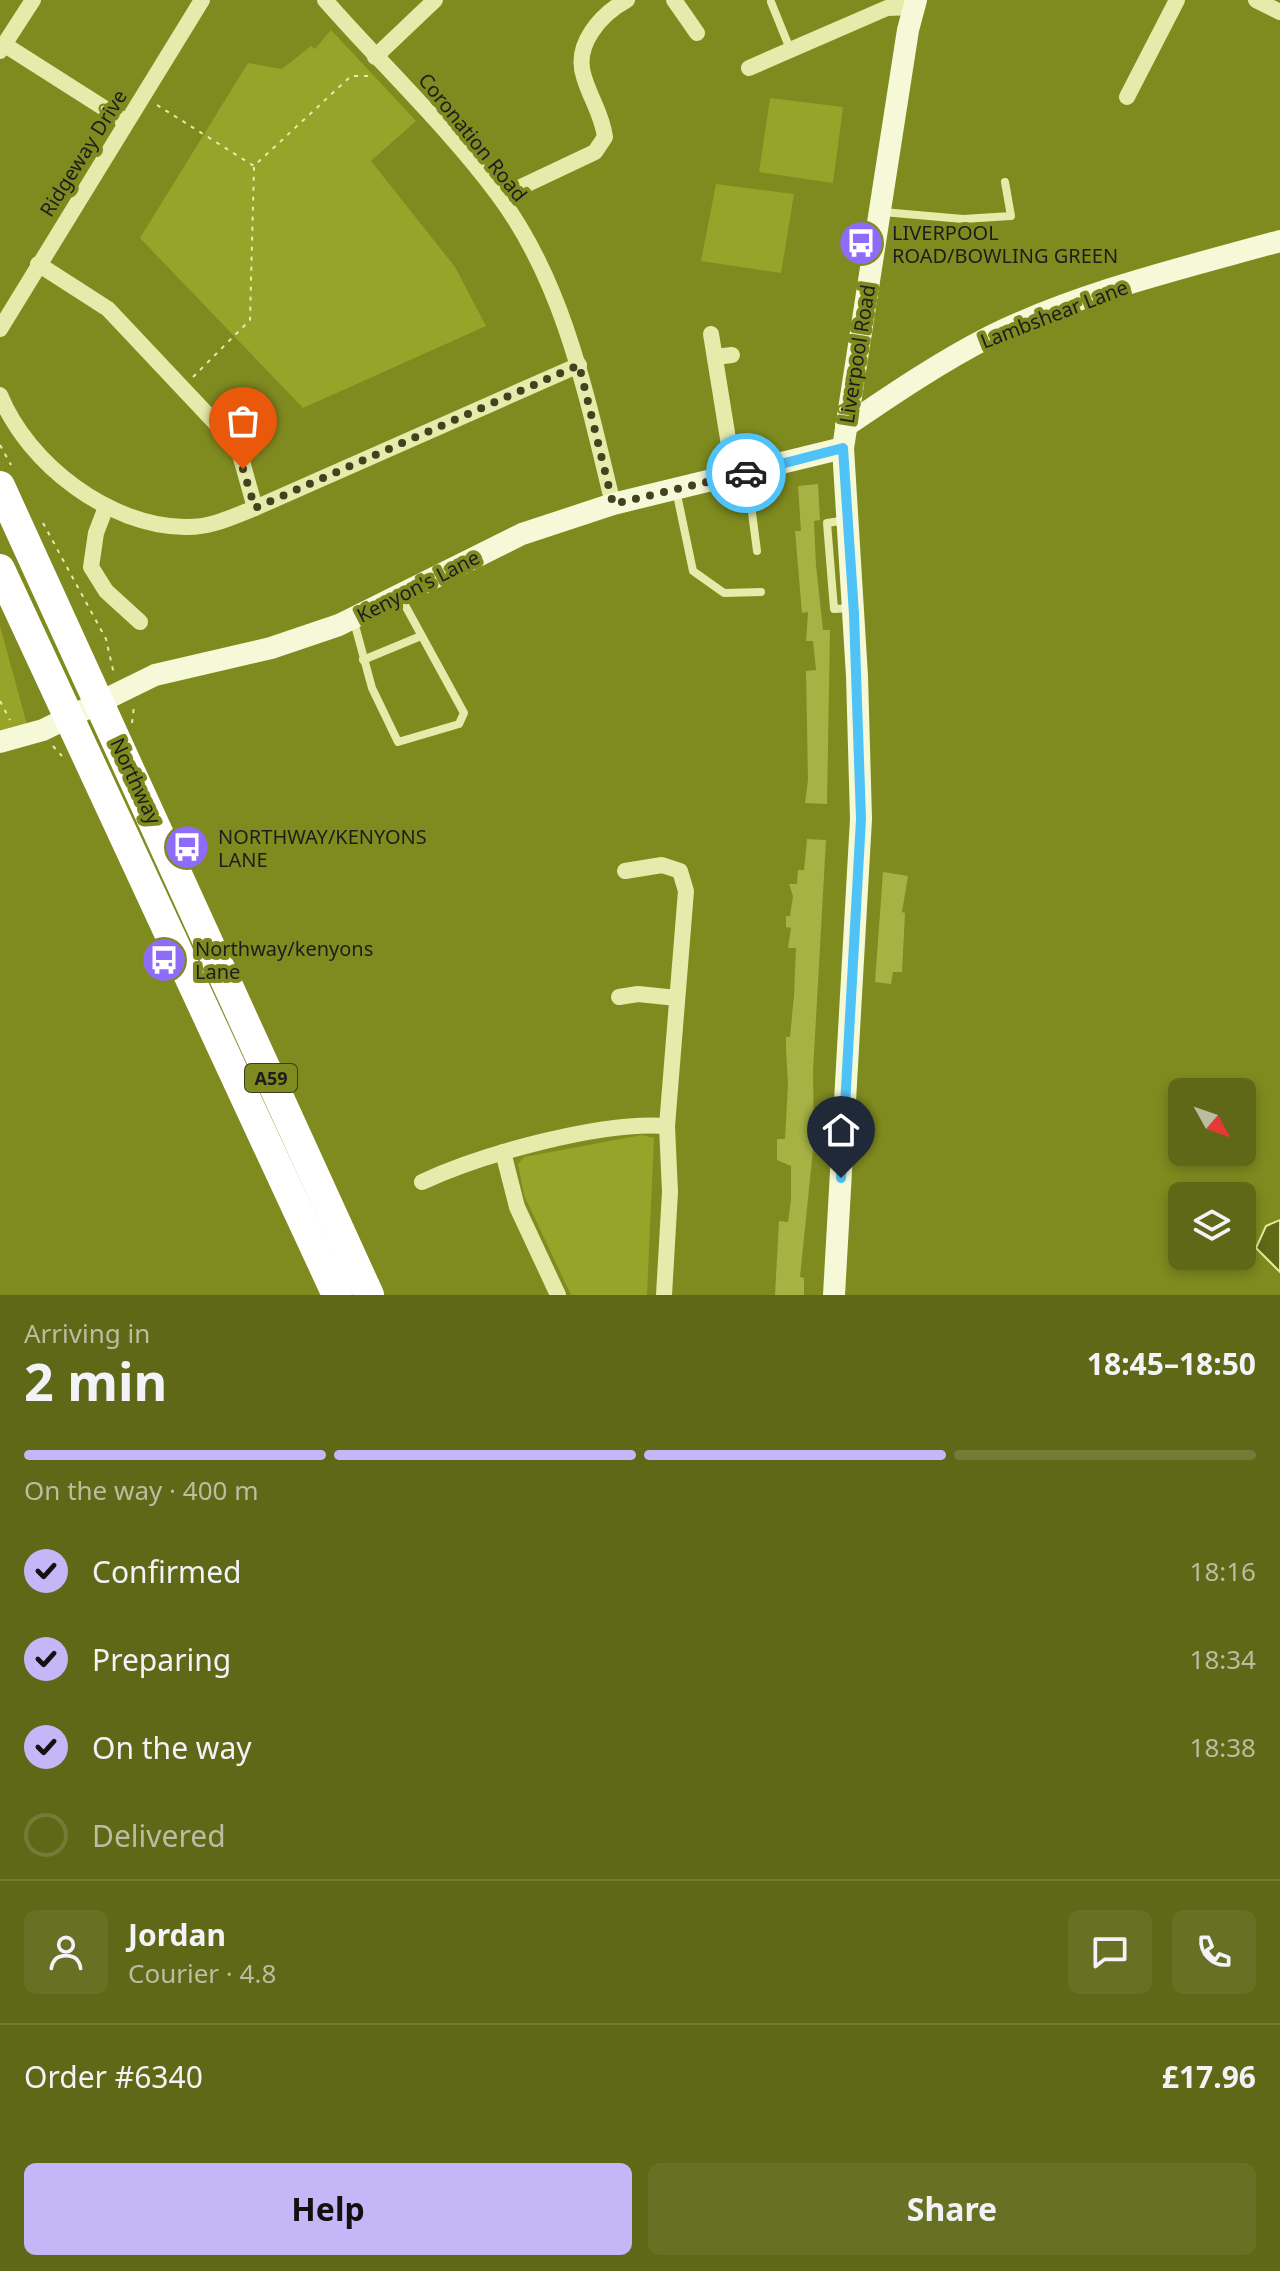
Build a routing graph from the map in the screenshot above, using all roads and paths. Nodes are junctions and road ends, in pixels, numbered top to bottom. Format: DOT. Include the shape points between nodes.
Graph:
graph roads {
  1 [pos="33,0"];
  2 [pos="202,0"];
  3 [pos="325,0"];
  4 [pos="435,0"];
  5 [pos="627,0"];
  6 [pos="674,0"];
  7 [pos="1177,0"];
  8 [pos="1256,0"];
  9 [pos="771,2"];
  10 [pos="915,3"];
  11 [pos="1280,12"];
  12 [pos="697,33"];
  13 [pos="2,48"];
  14 [pos="791,50"];
  15 [pos="375,57"];
  16 [pos="749,68"];
  17 [pos="398,77"];
  18 [pos="142,96"];
  19 [pos="1127,97"];
  20 [pos="126,122"];
  21 [pos="254,166"];
  22 [pos="1005,182"];
  23 [pos="500,197"];
  24 [pos="880,212"];
  25 [pos="1280,241"];
  26 [pos="38,264"];
  27 [pos="0,329"];
  28 [pos="711,334"];
  29 [pos="579,365"];
  30 [pos="182,387"];
  31 [pos="0,395"];
  32 [pos="844,437"];
  33 [pos="0,445"];
  34 [pos="740,474"];
  35 [pos="7,479"];
  36 [pos="676,489"];
  37 [pos="613,504"];
  38 [pos="106,507"];
  39 [pos="255,508"];
  40 [pos="37,513"];
  41 [pos="757,551"];
  42 [pos="0,569"];
  43 [pos="761,592"];
  44 [pos="399,595"];
  45 [pos="353,618"];
  46 [pos="140,622"];
  47 [pos="421,636"];
  48 [pos="363,660"];
  49 [pos="105,689"];
  50 [pos="0,701"];
  51 [pos="70,718"];
  52 [pos="7,740"];
  53 [pos="625,871"];
  54 [pos="619,997"];
  55 [pos="677,998"];
  56 [pos="667,1126"];
  57 [pos="503,1152"];
  58 [pos="422,1182"];
  59 [pos="337,1295"];
  60 [pos="369,1295"];
  61 [pos="558,1295"];
  62 [pos="664,1295"];
  63 [pos="834,1295"];
  1 -- 13 [label="street"];
  2 -- 18 [label="street, Ridgeway Drive"];
  3 -- 15 [label="street, Coronation Road"];
  4 -- 15 [label="street"];
  5 -- 23 [label="street" via="594,26 583,51 582,75 602,116 605,137 595,152"];
  6 -- 12 [label="street"];
  7 -- 19 [label="street"];
  8 -- 11 [label="street"];
  9 -- 14 [label="lane"];
  10 -- 14 [label="street" via="887,8"];
  10 -- 24 [label="street, Liverpool Road"];
  13 -- 20 [label="street"];
  14 -- 16 [label="street"];
  15 -- 17 [label="street, Coronation Road"];
  17 -- 21 [label="path" via="351,76"];
  17 -- 23 [label="street, Coronation Road"];
  18 -- 20 [label="street, Ridgeway Drive"];
  18 -- 21 [label="path"];
  20 -- 26 [label="street, Ridgeway Drive"];
  21 -- 30 [label="path" via="250,320"];
  22 -- 24 [label="lane" via="1011,216 963,219"];
  23 -- 29 [label="street, Coronation Road" via="543,270"];
  24 -- 32 [label="street, Liverpool Road"];
  25 -- 32 [label="street, Lambshear Lane" via="1166,272 994,335 955,355"];
  26 -- 27 [label="street, Ridgeway Drive"];
  26 -- 30 [label="street" via="108,309"];
  28 -- 34 [label="street" via="724,356"];
  29 -- 37 [label="street, Coronation Road"];
  29 -- 39 [label="street"];
  30 -- 39 [label="street" via="238,447"];
  31 -- 38 [label="street" via="34,448"];
  32 -- 34 [label="street, Kenyon's Lane"];
  32 -- 63 [label="street, Liverpool Road" via="861,819"];
  33 -- 35 [label="path"];
  34 -- 36 [label="street, Kenyon's Lane"];
  34 -- 41 [label="lane"];
  35 -- 49 [label="highway, Northway / A59"];
  36 -- 37 [label="street, Kenyon's Lane"];
  36 -- 43 [label="lane" via="693,571 724,593"];
  37 -- 44 [label="street, Kenyon's Lane" via="522,534"];
  38 -- 39 [label="street" via="160,526 187,527"];
  38 -- 46 [label="street" via="91,567 106,591"];
  40 -- 49 [label="path" via="106,639 113,670"];
  42 -- 51 [label="highway, Northway / A59"];
  44 -- 45 [label="street, Kenyon's Lane"];
  44 -- 47 [label="lane"];
  45 -- 48 [label="lane"];
  45 -- 49 [label="street, Kenyon's Lane" via="271,648"];
  47 -- 48 [label="lane"];
  47 -- 48 [label="lane" via="464,713 459,724 398,742"];
  49 -- 51 [label="street, Kenyon's Lane"];
  49 -- 60 [label="highway, Northway / A59"];
  50 -- 52 [label="path" via="7,708"];
  51 -- 52 [label="street, Kenyon's Lane"];
  51 -- 59 [label="highway, Northway / A59"];
  53 -- 55 [label="street" via="662,865 680,871 686,891"];
  54 -- 55 [label="street"];
  55 -- 56 [label="street"];
  56 -- 57 [label="street" via="635,1123"];
  56 -- 62 [label="street" via="670,1192"];
  57 -- 58 [label="street"];
  57 -- 61 [label="street" via="517,1207"];
}
